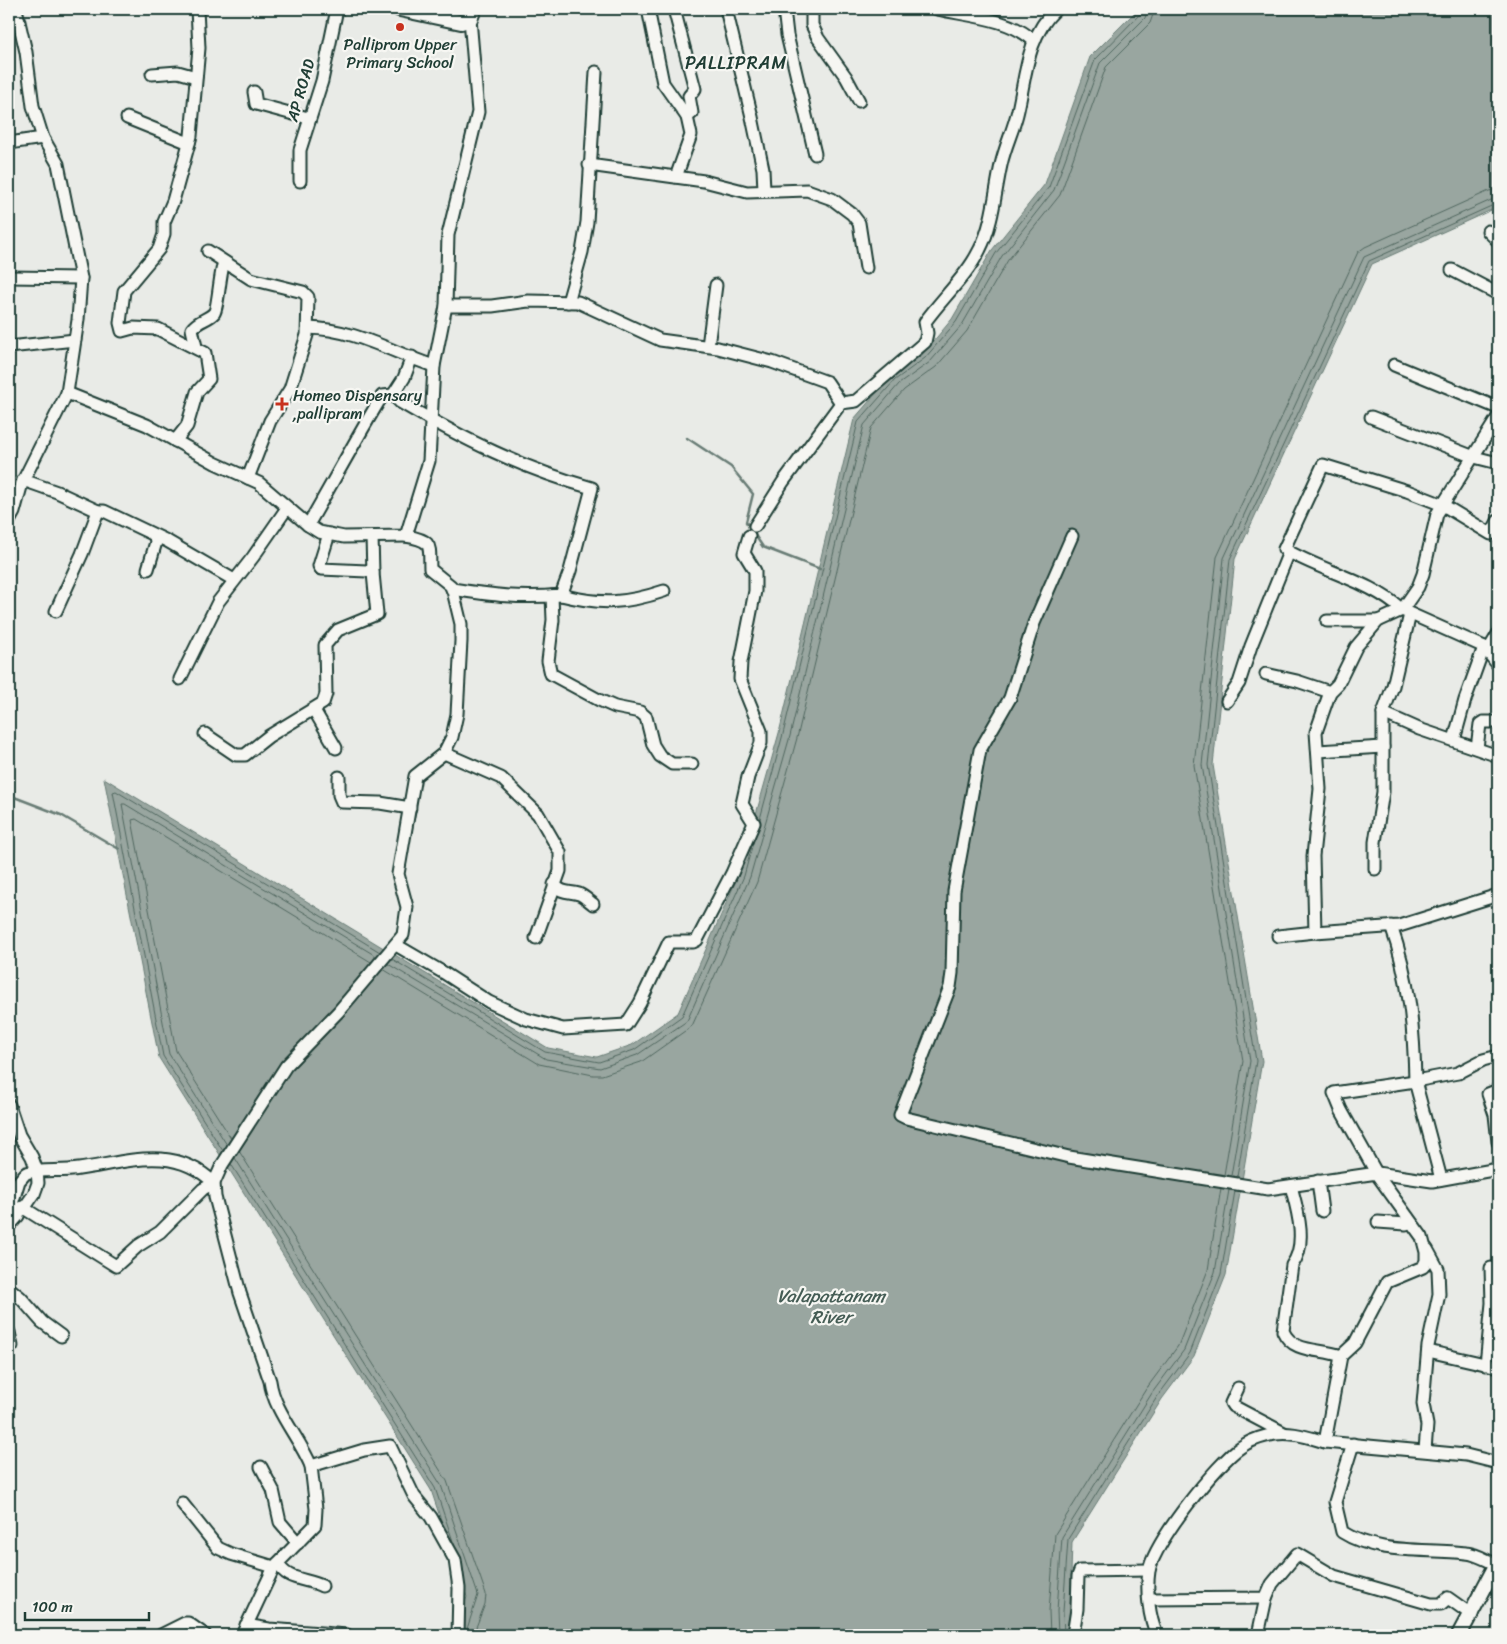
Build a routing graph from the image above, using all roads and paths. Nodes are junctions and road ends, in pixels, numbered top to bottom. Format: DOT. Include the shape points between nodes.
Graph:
graph roads {
  1 [pos="16,9"];
  2 [pos="197,9"];
  3 [pos="337,9"];
  4 [pos="400,9"];
  5 [pos="648,9"];
  6 [pos="674,9"];
  7 [pos="726,9"];
  8 [pos="784,9"];
  9 [pos="812,9"];
  10 [pos="937,9"];
  11 [pos="1056,9"];
  12 [pos="472,14"];
  13 [pos="1034,41"];
  14 [pos="596,72"];
  15 [pos="152,74"];
  16 [pos="196,77"];
  17 [pos="254,92"];
  18 [pos="859,101"];
  19 [pos="687,117"];
  20 [pos="127,118"];
  21 [pos="308,118"];
  22 [pos="43,138"];
  23 [pos="188,142"];
  24 [pos="9,143"];
  25 [pos="815,154"];
  26 [pos="589,165"];
  27 [pos="676,177"];
  28 [pos="300,181"];
  29 [pos="764,190"];
  30 [pos="1488,230"];
  31 [pos="1498,241"];
  32 [pos="208,251"];
  33 [pos="224,262"];
  34 [pos="866,268"];
  35 [pos="1452,270"];
  36 [pos="9,278"];
  37 [pos="81,278"];
  38 [pos="716,285"];
  39 [pos="1498,294"];
  40 [pos="568,302"];
  41 [pos="446,306"];
  42 [pos="308,328"];
  43 [pos="75,340"];
  44 [pos="708,346"];
  45 [pos="9,347"];
  46 [pos="196,347"];
  47 [pos="412,357"];
  48 [pos="1394,365"];
  49 [pos="434,366"];
  50 [pos="67,393"];
  51 [pos="393,395"];
  52 [pos="841,403"];
  53 [pos="1498,408"];
  54 [pos="1371,417"];
  55 [pos="1498,417"];
  56 [pos="431,420"];
  57 [pos="175,441"];
  58 [pos="1474,457"];
  59 [pos="1498,463"];
  60 [pos="248,478"];
  61 [pos="23,480"];
  62 [pos="1443,505"];
  63 [pos="288,508"];
  64 [pos="98,511"];
  65 [pos="9,521"];
  66 [pos="1498,521"];
  67 [pos="308,525"];
  68 [pos="329,534"];
  69 [pos="1495,535"];
  70 [pos="155,536"];
  71 [pos="406,536"];
  72 [pos="1072,536"];
  73 [pos="372,537"];
  74 [pos="1289,552"];
  75 [pos="148,569"];
  76 [pos="373,573"];
  77 [pos="234,580"];
  78 [pos="452,589"];
  79 [pos="664,591"];
  80 [pos="557,595"];
  81 [pos="56,611"];
  82 [pos="1406,612"];
  83 [pos="1327,621"];
  84 [pos="1378,621"];
  85 [pos="1498,634"];
  86 [pos="1486,648"];
  87 [pos="1498,665"];
  88 [pos="1266,674"];
  89 [pos="180,679"];
  90 [pos="1330,692"];
  91 [pos="1227,701"];
  92 [pos="314,710"];
  93 [pos="1384,713"];
  94 [pos="1498,722"];
  95 [pos="206,734"];
  96 [pos="1454,740"];
  97 [pos="1383,747"];
  98 [pos="336,748"];
  99 [pos="1477,748"];
  100 [pos="1318,751"];
  101 [pos="444,753"];
  102 [pos="1498,756"];
  103 [pos="692,764"];
  104 [pos="340,777"];
  105 [pos="410,808"];
  106 [pos="1375,869"];
  107 [pos="554,884"];
  108 [pos="1498,895"];
  109 [pos="593,904"];
  110 [pos="1391,926"];
  111 [pos="1315,932"];
  112 [pos="1278,936"];
  113 [pos="536,938"];
  114 [pos="396,945"];
  115 [pos="1498,1056"];
  116 [pos="1416,1081"];
  117 [pos="1498,1090"];
  118 [pos="10,1111"];
  119 [pos="1498,1142"];
  120 [pos="1498,1169"];
  121 [pos="37,1171"];
  122 [pos="1377,1173"];
  123 [pos="1441,1179"];
  124 [pos="1318,1181"];
  125 [pos="214,1183"];
  126 [pos="1292,1186"];
  127 [pos="16,1205"];
  128 [pos="1322,1211"];
  129 [pos="1408,1218"];
  130 [pos="1378,1222"];
  131 [pos="9,1226"];
  132 [pos="1425,1247"];
  133 [pos="1492,1268"];
  134 [pos="9,1288"];
  135 [pos="9,1332"];
  136 [pos="61,1336"];
  137 [pos="12,1346"];
  138 [pos="1428,1351"];
  139 [pos="1341,1356"];
  140 [pos="1486,1365"];
  141 [pos="1498,1367"];
  142 [pos="1238,1388"];
  143 [pos="1284,1433"];
  144 [pos="1325,1442"];
  145 [pos="1353,1444"];
  146 [pos="1425,1450"];
  147 [pos="1498,1463"];
  148 [pos="310,1466"];
  149 [pos="261,1467"];
  150 [pos="182,1503"];
  151 [pos="298,1543"];
  152 [pos="1498,1564"];
  153 [pos="276,1565"];
  154 [pos="1149,1570"];
  155 [pos="322,1586"];
  156 [pos="1266,1598"];
  157 [pos="1149,1599"];
  158 [pos="1472,1615"];
  159 [pos="244,1630"];
  160 [pos="161,1635"];
  161 [pos="204,1635"];
  162 [pos="347,1635"];
  163 [pos="458,1635"];
  164 [pos="1073,1635"];
  165 [pos="1157,1635"];
  166 [pos="1258,1635"];
  167 [pos="1459,1635"];
  1 -- 22 [label="street" via="33,106"];
  2 -- 16 [label="street"];
  3 -- 21 [label="street, AP ROAD" via="322,81"];
  4 -- 12 [label="main road" via="460,22"];
  5 -- 19 [label="street" via="663,84"];
  6 -- 19 [label="street" via="695,89 689,96 692,113"];
  7 -- 29 [label="street" via="752,116"];
  8 -- 25 [label="street" via="787,35"];
  9 -- 18 [label="street" via="812,25 818,38"];
  10 -- 13 [label="street" via="1005,24"];
  11 -- 13 [label="street"];
  12 -- 41 [label="street" via="478,112 448,236"];
  13 -- 52 [label="street" via="980,249 925,322 925,342 856,401"];
  14 -- 26 [label="street"];
  15 -- 16 [label="street" via="178,72"];
  16 -- 23 [label="street"];
  17 -- 21 [label="street" via="256,104"];
  19 -- 27 [label="street" via="691,135"];
  20 -- 23 [label="street"];
  21 -- 28 [label="street, AP ROAD" via="300,150"];
  22 -- 24 [label="street"];
  22 -- 37 [label="street" via="58,164"];
  23 -- 46 [label="street" via="159,248 124,291 120,323 122,330 158,329"];
  26 -- 27 [label="street"];
  26 -- 40 [label="street" via="587,222"];
  27 -- 29 [label="street" via="747,192"];
  29 -- 34 [label="street" via="807,190 832,199 852,214 859,223"];
  30 -- 31 [label="street"];
  32 -- 33 [label="street"];
  33 -- 42 [label="street" via="252,279 307,294"];
  33 -- 46 [label="street" via="216,309 192,329"];
  35 -- 39 [label="street"];
  36 -- 37 [label="street"];
  37 -- 43 [label="street"];
  38 -- 44 [label="street"];
  40 -- 41 [label="street"];
  40 -- 44 [label="street" via="578,302 660,340"];
  41 -- 49 [label="street"];
  42 -- 47 [label="street" via="324,328 364,337"];
  42 -- 60 [label="street" via="290,389 270,421"];
  43 -- 45 [label="street"];
  43 -- 50 [label="street"];
  44 -- 52 [label="street" via="772,362 827,382"];
  46 -- 57 [label="street" via="205,353 209,379 196,392 187,426"];
  47 -- 49 [label="street"];
  47 -- 51 [label="street"];
  48 -- 53 [label="street"];
  49 -- 56 [label="street"];
  50 -- 57 [label="street" via="147,425"];
  50 -- 61 [label="street"];
  51 -- 56 [label="street"];
  51 -- 67 [label="street" via="382,396"];
  52 -- 114 [label="street" via="783,482 752,531 744,554 755,571 755,591 740,679 761,730 761,743 742,804 754,823 697,940 669,942 626,1025 563,1029 526,1019 489,1002"];
  54 -- 58 [label="street"];
  55 -- 58 [label="street"];
  56 -- 71 [label="street" via="429,461"];
  56 -- 80 [label="street" via="509,460 592,488 573,562"];
  57 -- 60 [label="street"];
  58 -- 59 [label="street"];
  58 -- 62 [label="street"];
  60 -- 63 [label="street"];
  61 -- 64 [label="street"];
  61 -- 65 [label="street"];
  62 -- 69 [label="street"];
  62 -- 74 [label="street" via="1408,490 1323,464 1288,537 1284,549"];
  62 -- 82 [label="street" via="1436,514 1423,574"];
  63 -- 67 [label="street"];
  63 -- 77 [label="street"];
  64 -- 70 [label="street" via="104,510"];
  64 -- 81 [label="street"];
  66 -- 69 [label="street"];
  67 -- 68 [label="street"];
  68 -- 73 [label="street"];
  68 -- 76 [label="street" via="319,566 321,569"];
  70 -- 75 [label="street"];
  70 -- 77 [label="street"];
  71 -- 73 [label="street"];
  71 -- 78 [label="street" via="428,543 432,550 430,569"];
  72 -- 126 [label="street" via="1034,623 1010,698 980,750 954,891 950,987 900,1115 986,1139 1070,1157 1268,1189"];
  73 -- 76 [label="street"];
  74 -- 82 [label="street" via="1386,596"];
  74 -- 91 [label="street" via="1239,683"];
  76 -- 92 [label="street" via="376,614 338,630 325,645 326,694 323,703"];
  77 -- 89 [label="street" via="206,623"];
  78 -- 80 [label="street" via="490,596"];
  78 -- 101 [label="street" via="461,641 457,714 452,737"];
  79 -- 80 [label="street" via="636,600 614,602 588,602"];
  80 -- 103 [label="street" via="548,661 551,674 615,707 640,712 646,717 653,745 660,756 672,764"];
  82 -- 84 [label="street"];
  82 -- 86 [label="street"];
  82 -- 93 [label="street" via="1393,686"];
  83 -- 84 [label="street"];
  84 -- 90 [label="street" via="1356,647 1338,684"];
  85 -- 86 [label="street"];
  86 -- 87 [label="street"];
  86 -- 96 [label="street" via="1465,700"];
  88 -- 90 [label="street"];
  90 -- 100 [label="street" via="1316,732"];
  92 -- 95 [label="street" via="269,736 245,755 236,754"];
  92 -- 98 [label="street"];
  93 -- 96 [label="street"];
  93 -- 97 [label="street"];
  94 -- 99 [label="street" via="1480,724"];
  96 -- 99 [label="street"];
  97 -- 100 [label="street"];
  97 -- 106 [label="street" via="1383,792 1375,842"];
  99 -- 102 [label="street"];
  100 -- 111 [label="street" via="1320,789 1313,856"];
  101 -- 105 [label="street" via="416,776"];
  101 -- 107 [label="street" via="501,778 538,814 560,852 560,871"];
  104 -- 105 [label="street" via="342,802 380,802"];
  105 -- 114 [label="street" via="398,874 407,907 403,935"];
  107 -- 109 [label="street" via="559,890 580,894"];
  107 -- 113 [label="street"];
  108 -- 110 [label="street"];
  110 -- 111 [label="street"];
  110 -- 116 [label="street" via="1406,976 1413,1020"];
  111 -- 112 [label="street"];
  114 -- 125 [label="street" via="286,1066 222,1165"];
  115 -- 116 [label="street" via="1443,1078"];
  116 -- 122 [label="street" via="1334,1093"];
  116 -- 123 [label="street"];
  117 -- 119 [label="street" via="1488,1094 1495,1115"];
  118 -- 121 [label="street"];
  120 -- 123 [label="street"];
  121 -- 125 [label="street" via="78,1170 142,1159 173,1159 202,1171"];
  121 -- 127 [label="street" via="38,1183 34,1194"];
  121 -- 127 [label="street" via="22,1176"];
  122 -- 123 [label="street" via="1414,1180"];
  122 -- 124 [label="street"];
  122 -- 129 [label="street"];
  124 -- 126 [label="street"];
  124 -- 128 [label="street"];
  125 -- 127 [label="street" via="203,1189 160,1232 116,1266"];
  125 -- 148 [label="street" via="235,1276 271,1392 302,1445"];
  126 -- 139 [label="street" via="1300,1228 1283,1331 1288,1341 1297,1346"];
  127 -- 131 [label="street" via="18,1216"];
  129 -- 130 [label="street" via="1406,1224 1401,1225"];
  129 -- 132 [label="street"];
  132 -- 138 [label="street" via="1439,1277 1437,1308"];
  132 -- 139 [label="street" via="1423,1267 1387,1282 1355,1343"];
  133 -- 140 [label="street"];
  134 -- 136 [label="street" via="42,1322"];
  135 -- 137 [label="street"];
  138 -- 140 [label="street"];
  138 -- 146 [label="street" via="1423,1404 1427,1425"];
  139 -- 144 [label="street"];
  140 -- 141 [label="street"];
  142 -- 143 [label="street" via="1231,1403 1233,1406"];
  143 -- 144 [label="street"];
  143 -- 154 [label="street" via="1251,1442 1224,1462 1182,1512 1160,1545"];
  144 -- 145 [label="street"];
  145 -- 146 [label="street"];
  145 -- 152 [label="street" via="1335,1502 1342,1532 1375,1544 1414,1551 1467,1553"];
  146 -- 147 [label="street"];
  148 -- 151 [label="street" via="315,1525"];
  148 -- 163 [label="street" via="390,1446 414,1496 431,1516 455,1560 459,1588"];
  149 -- 151 [label="street" via="273,1490 280,1522"];
  150 -- 153 [label="street" via="218,1548"];
  151 -- 153 [label="street"];
  152 -- 158 [label="main road"];
  153 -- 155 [label="street" via="289,1577"];
  153 -- 159 [label="street"];
  154 -- 157 [label="street"];
  154 -- 164 [label="street" via="1080,1571"];
  156 -- 157 [label="street"];
  156 -- 158 [label="street" via="1272,1584 1297,1554 1334,1576 1431,1604 1441,1604 1448,1598"];
  156 -- 166 [label="street"];
  157 -- 165 [label="street"];
  158 -- 167 [label="main road"];
  159 -- 162 [label="street"];
  160 -- 161 [label="street" via="188,1623"];
}
